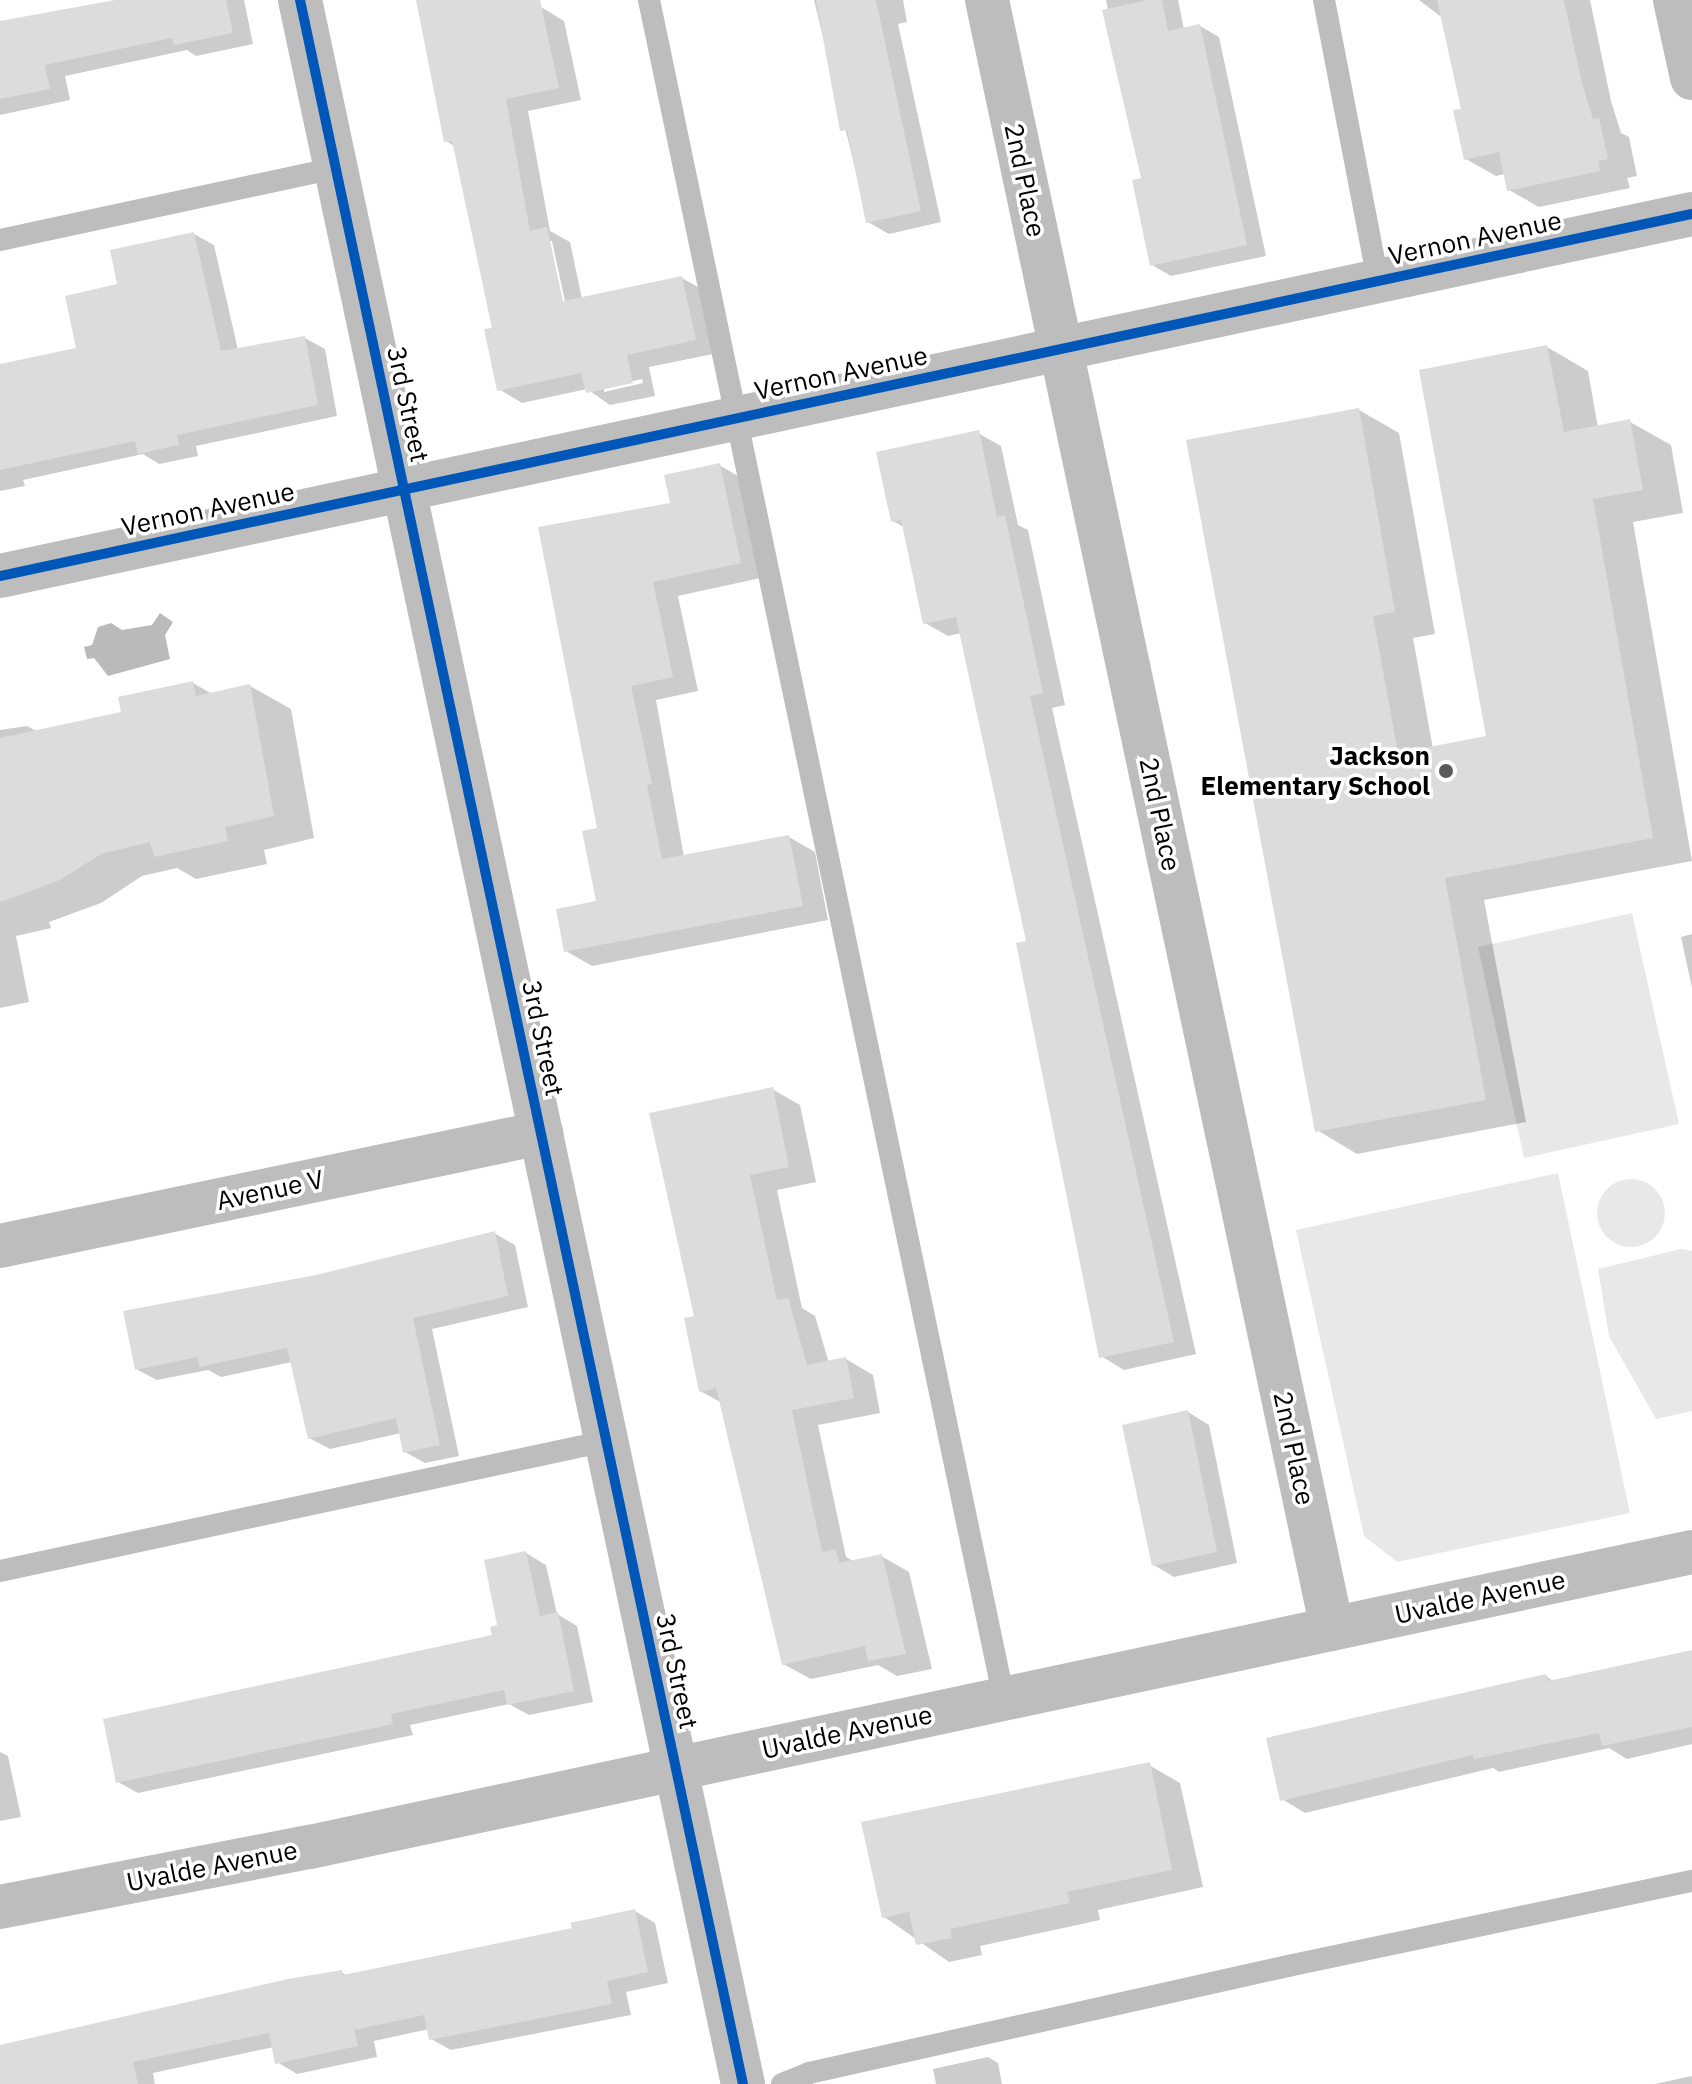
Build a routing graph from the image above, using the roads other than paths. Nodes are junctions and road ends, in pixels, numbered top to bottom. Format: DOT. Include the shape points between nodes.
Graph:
graph roads {
  1 [pos="300,0"];
  2 [pos="649,0"];
  3 [pos="987,0"];
  4 [pos="1324,0"];
  5 [pos="1675,0"];
  6 [pos="1692,78"];
  7 [pos="335,168"];
  8 [pos="1692,214"];
  9 [pos="0,240"];
  10 [pos="1378,281"];
  11 [pos="1061,348"];
  12 [pos="738,418"];
  13 [pos="404,490"];
  14 [pos="0,576"];
  15 [pos="541,1133"];
  16 [pos="0,1246"];
  17 [pos="606,1441"];
  18 [pos="1692,1552"];
  19 [pos="0,1571"];
  20 [pos="1332,1629"];
  21 [pos="1004,1699"];
  22 [pos="676,1769"];
  23 [pos="1692,1881"];
  24 [pos="0,1907"];
  25 [pos="743,2084"];
  26 [pos="782,2084"];
  1 -- 7 [label="street, 3rd Street"];
  2 -- 12 [label="lane"];
  3 -- 11 [label="street, 2nd Place"];
  4 -- 10 [label="lane"];
  5 -- 6 [label="street"];
  7 -- 9 [label="lane"];
  7 -- 13 [label="street, 3rd Street"];
  8 -- 10 [label="street, Vernon Avenue"];
  10 -- 11 [label="street, Vernon Avenue"];
  11 -- 12 [label="street, Vernon Avenue"];
  11 -- 20 [label="street, 2nd Place"];
  12 -- 13 [label="street, Vernon Avenue"];
  12 -- 21 [label="lane"];
  13 -- 14 [label="street, Vernon Avenue"];
  13 -- 15 [label="street, 3rd Street"];
  15 -- 16 [label="street, Avenue V"];
  15 -- 17 [label="street, 3rd Street"];
  17 -- 19 [label="lane"];
  17 -- 22 [label="street, 3rd Street"];
  18 -- 20 [label="street, Uvalde Avenue"];
  20 -- 21 [label="street, Uvalde Avenue"];
  21 -- 22 [label="street, Uvalde Avenue"];
  22 -- 24 [label="street, Uvalde Avenue"];
  22 -- 25 [label="street, 3rd Street"];
  23 -- 26 [label="lane" via="1257,1973 809,2073"];
}
